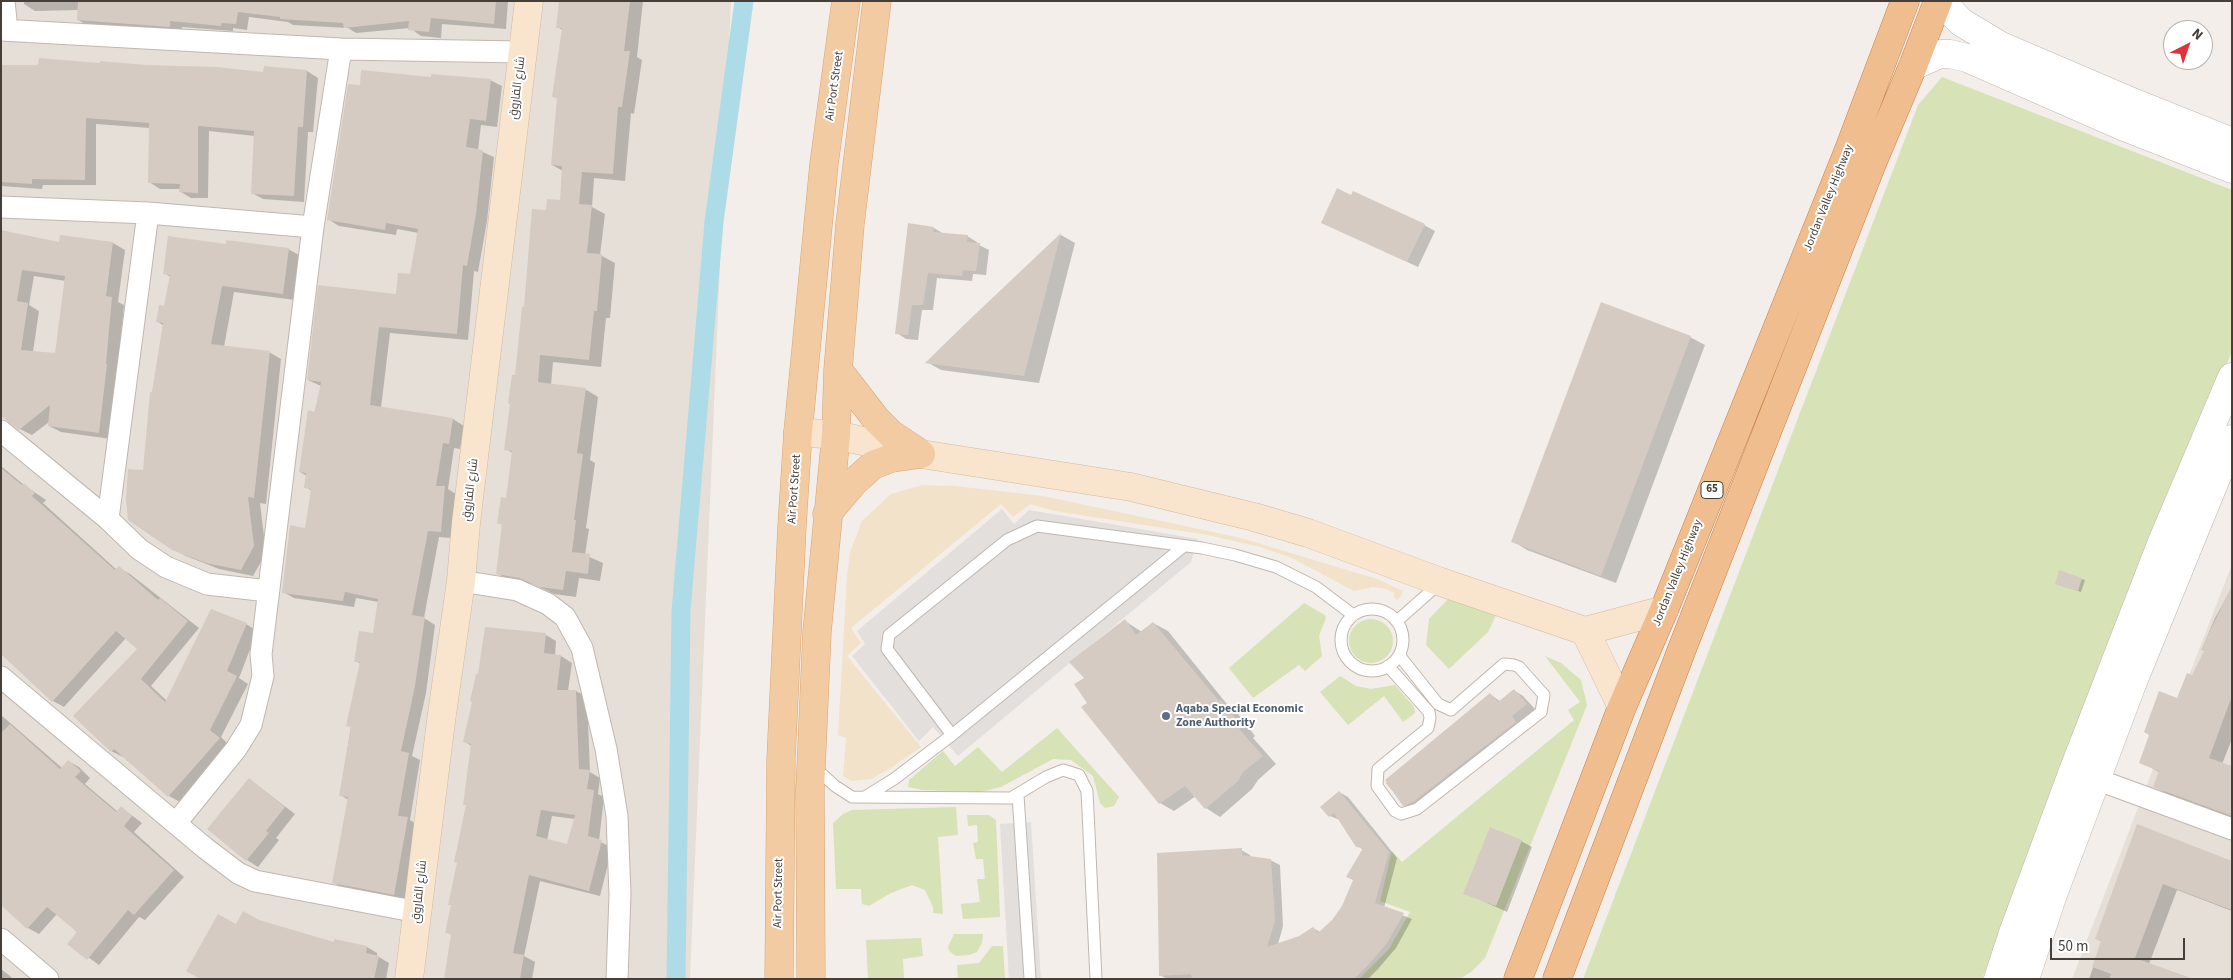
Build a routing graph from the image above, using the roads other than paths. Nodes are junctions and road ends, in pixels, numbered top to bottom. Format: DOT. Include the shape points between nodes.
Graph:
graph roads {
  1 [pos="4,1"];
  2 [pos="529,1"];
  3 [pos="846,1"];
  4 [pos="877,1"];
  5 [pos="1905,1"];
  6 [pos="1940,1"];
  7 [pos="4,30"];
  8 [pos="341,49"];
  9 [pos="522,52"];
  10 [pos="1913,66"];
  11 [pos="2232,142"];
  12 [pos="1860,156"];
  13 [pos="2232,169"];
  14 [pos="1,207"];
  15 [pos="148,212"];
  16 [pos="313,226"];
  17 [pos="838,370"];
  18 [pos="2232,378"];
  19 [pos="1,431"];
  20 [pos="798,432"];
  21 [pos="836,435"];
  22 [pos="2232,439"];
  23 [pos="921,454"];
  24 [pos="827,514"];
  25 [pos="108,519"];
  26 [pos="1184,546"];
  27 [pos="461,581"];
  28 [pos="1441,582"];
  29 [pos="268,591"];
  30 [pos="1664,610"];
  31 [pos="1353,615"];
  32 [pos="1397,621"];
  33 [pos="1585,631"];
  34 [pos="1399,655"];
  35 [pos="1388,666"];
  36 [pos="1,676"];
  37 [pos="1622,707"];
  38 [pos="952,735"];
  39 [pos="811,764"];
  40 [pos="2085,775"];
  41 [pos="1018,794"];
  42 [pos="864,797"];
  43 [pos="176,823"];
  44 [pos="2232,829"];
  45 [pos="418,912"];
  46 [pos="1,939"];
  47 [pos="48,979"];
  48 [pos="409,979"];
  49 [pos="617,979"];
  50 [pos="779,979"];
  51 [pos="811,979"];
  52 [pos="1030,979"];
  53 [pos="1096,979"];
  54 [pos="1518,979"];
  55 [pos="1557,979"];
  56 [pos="1998,979"];
  57 [pos="2025,979"];
  1 -- 7 [label="street"];
  2 -- 9 [label="main road, شارع الفاروق"];
  3 -- 20 [label="main road, Air Port Street" via="824,164"];
  4 -- 17 [label="main road" via="850,224"];
  5 -- 12 [label="highway, Jordan Valley Highway / 65"];
  6 -- 10 [label="highway, Jordan Valley Highway / 65"];
  6 -- 11 [label="street" via="1961,22 1999,45"];
  7 -- 8 [label="street"];
  8 -- 9 [label="street"];
  8 -- 16 [label="street"];
  9 -- 27 [label="main road, شارع الفاروق"];
  10 -- 12 [label="highway, Jordan Valley Highway / 65"];
  10 -- 13 [label="street" via="1940,54 1968,58 2122,126"];
  12 -- 30 [label="highway, Jordan Valley Highway / 65"];
  12 -- 55 [label="highway, Jordan Valley Highway / 65" via="1682,649"];
  14 -- 15 [label="street"];
  15 -- 16 [label="street"];
  15 -- 25 [label="street"];
  16 -- 29 [label="street"];
  17 -- 21 [label="main road"];
  17 -- 23 [label="main road" via="876,419 891,434"];
  18 -- 40 [label="street" via="2162,542"];
  19 -- 25 [label="street"];
  20 -- 21 [label="main road"];
  20 -- 50 [label="main road, Air Port Street" via="781,759"];
  21 -- 23 [label="main road"];
  21 -- 24 [label="main road"];
  22 -- 40 [label="street" via="2136,675"];
  23 -- 24 [label="main road" via="892,458 873,465"];
  23 -- 28 [label="main road" via="1131,488 1254,517 1370,554"];
  24 -- 39 [label="main road"];
  25 -- 29 [label="street" via="139,549 166,567 207,584"];
  26 -- 31 [label="lane" via="1235,555 1276,567 1316,587"];
  26 -- 38 [label="lane"];
  26 -- 38 [label="lane" via="1037,526 1006,540 904,622 889,635 887,649"];
  27 -- 45 [label="main road, شارع الفاروق"];
  27 -- 49 [label="street" via="517,590 548,604 565,616 582,648 606,749 617,816 620,894"];
  28 -- 32 [label="lane"];
  28 -- 33 [label="main road"];
  29 -- 43 [label="street" via="261,654 263,676 251,725 236,749"];
  30 -- 33 [label="main road"];
  30 -- 37 [label="highway, Jordan Valley Highway / 65"];
  31 -- 32 [label="lane" via="1365,610 1380,610"];
  31 -- 35 [label="lane" via="1342,634 1341,644 1347,658 1359,668 1369,670"];
  32 -- 34 [label="lane" via="1403,641"];
  33 -- 37 [label="main road"];
  34 -- 35 [label="lane"];
  34 -- 35 [label="lane" via="1441,708 1451,710 1504,664 1514,665 1544,695 1541,712 1417,809 1401,814 1395,811 1377,786 1378,770 1428,728 1430,718 1429,712"];
  36 -- 43 [label="street"];
  37 -- 54 [label="highway, Jordan Valley Highway / 65"];
  38 -- 42 [label="lane" via="894,779"];
  39 -- 42 [label="lane" via="852,797"];
  39 -- 51 [label="main road"];
  40 -- 44 [label="street"];
  40 -- 56 [label="street" via="2013,933"];
  40 -- 57 [label="street" via="2052,897"];
  41 -- 42 [label="lane" via="1011,798"];
  41 -- 52 [label="lane"];
  41 -- 53 [label="lane" via="1063,770 1079,775 1087,791"];
  43 -- 45 [label="street" via="238,873 255,881"];
  45 -- 48 [label="main road, شارع الفاروق"];
  46 -- 47 [label="street"];
}
